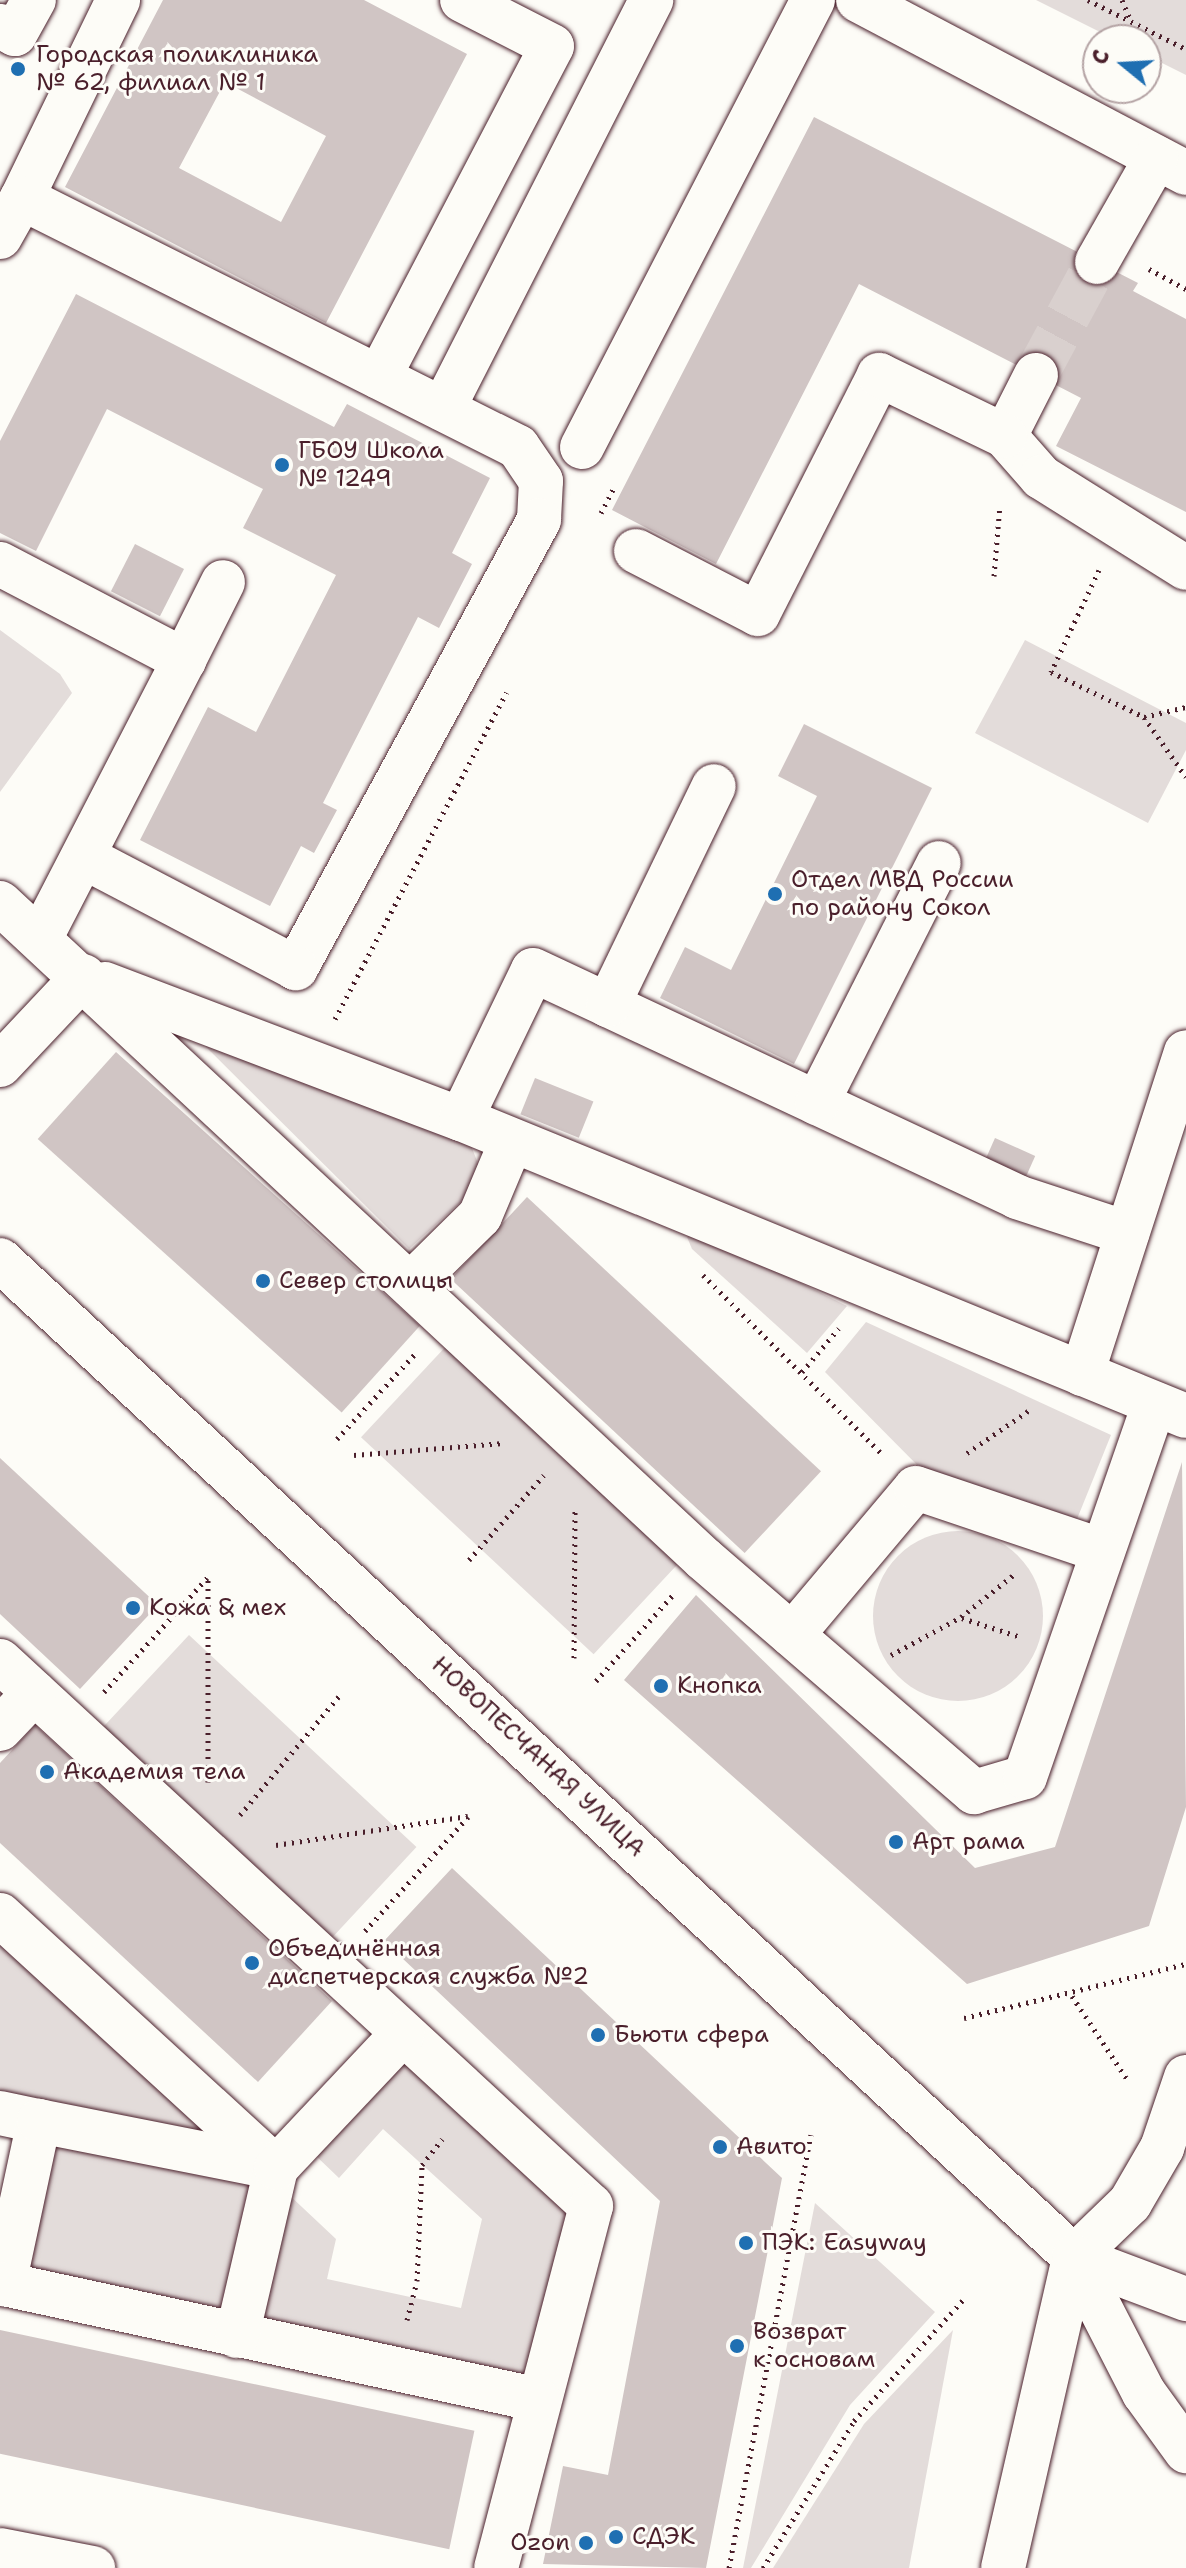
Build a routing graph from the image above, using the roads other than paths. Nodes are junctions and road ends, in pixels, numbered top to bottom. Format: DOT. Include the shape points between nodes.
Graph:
graph roads {
  1 [pos="34,0"];
  2 [pos="118,0"];
  3 [pos="462,0"];
  4 [pos="651,0"];
  5 [pos="813,0"];
  6 [pos="858,0"];
  7 [pos="0,26"];
  8 [pos="1171,166"];
  9 [pos="22,198"];
  10 [pos="0,237"];
  11 [pos="1097,262"];
  12 [pos="1036,375"];
  13 [pos="379,377"];
  14 [pos="443,409"];
  15 [pos="1005,436"];
  16 [pos="582,447"];
  17 [pos="636,551"];
  18 [pos="0,564"];
  19 [pos="1186,568"];
  20 [pos="223,582"];
  21 [pos="184,660"];
  22 [pos="714,786"];
  23 [pos="84,857"];
  24 [pos="939,863"];
  25 [pos="0,903"];
  26 [pos="40,939"];
  27 [pos="84,976"];
  28 [pos="608,1005"];
  29 [pos="1186,1052"];
  30 [pos="0,1065"];
  31 [pos="817,1103"];
  32 [pos="461,1119"];
  33 [pos="512,1140"];
  34 [pos="1127,1233"];
  35 [pos="0,1260"];
  36 [pos="413,1282"];
  37 [pos="1082,1374"];
  38 [pos="1170,1410"];
  39 [pos="1103,1551"];
  40 [pos="792,1635"];
  41 [pos="0,1661"];
  42 [pos="34,1693"];
  43 [pos="0,1729"];
  44 [pos="0,1915"];
  45 [pos="403,2033"];
  46 [pos="1186,2077"];
  47 [pos="19,2117"];
  48 [pos="276,2168"];
  49 [pos="1074,2257"];
  50 [pos="1186,2299"];
  51 [pos="237,2336"];
  52 [pos="539,2400"];
  53 [pos="1186,2451"];
  54 [pos="0,2550"];
  55 [pos="93,2568"];
  56 [pos="496,2568"];
  57 [pos="1003,2568"];
  1 -- 7 [label="main road" via="15,34"];
  2 -- 9 [label="main road"];
  3 -- 13 [label="main road" via="552,46"];
  4 -- 14 [label="main road"];
  5 -- 16 [label="main road"];
  6 -- 8 [label="main road"];
  8 -- 11 [label="main road"];
  9 -- 10 [label="main road"];
  9 -- 13 [label="main road"];
  12 -- 15 [label="main road"];
  13 -- 14 [label="main road"];
  14 -- 23 [label="main road" via="518,447 541,481 539,520 296,968"];
  15 -- 17 [label="main road" via="879,375 758,614"];
  15 -- 19 [label="main road" via="1041,477"];
  18 -- 21 [label="main road"];
  20 -- 21 [label="main road"];
  21 -- 23 [label="main road"];
  22 -- 28 [label="main road"];
  23 -- 26 [label="main road"];
  24 -- 31 [label="main road"];
  25 -- 26 [label="main road"];
  26 -- 27 [label="main road"];
  27 -- 30 [label="main road"];
  27 -- 32 [label="main road"];
  27 -- 36 [label="main road"];
  28 -- 31 [label="main road"];
  28 -- 32 [label="main road" via="533,970"];
  29 -- 34 [label="main road"];
  31 -- 34 [label="main road" via="1017,1197"];
  32 -- 33 [label="main road"];
  33 -- 36 [label="main road" via="480,1216"];
  33 -- 37 [label="main road"];
  34 -- 37 [label="main road"];
  35 -- 49 [label="main road, НОВОПЕСЧАНАЯ УЛИЦА"];
  36 -- 40 [label="main road" via="704,1559"];
  37 -- 38 [label="main road"];
  38 -- 39 [label="main road"];
  39 -- 40 [label="main road" via="916,1488"];
  39 -- 40 [label="main road" via="1025,1777 974,1792"];
  41 -- 42 [label="main road"];
  42 -- 43 [label="main road"];
  42 -- 45 [label="main road"];
  44 -- 48 [label="main road"];
  45 -- 48 [label="main road"];
  45 -- 52 [label="main road" via="591,2206"];
  46 -- 49 [label="main road" via="1162,2148 1130,2203"];
  47 -- 48 [label="main road"];
  47 -- 51 [label="main road" via="4,2284"];
  48 -- 51 [label="main road"];
  49 -- 50 [label="main road, НОВОПЕСЧАНАЯ УЛИЦА"];
  49 -- 53 [label="main road, НОВОПЕСЧАНАЯ УЛИЦА" via="1144,2393"];
  49 -- 57 [label="main road"];
  51 -- 52 [label="main road"];
  52 -- 56 [label="main road"];
  54 -- 55 [label="main road"];
}
